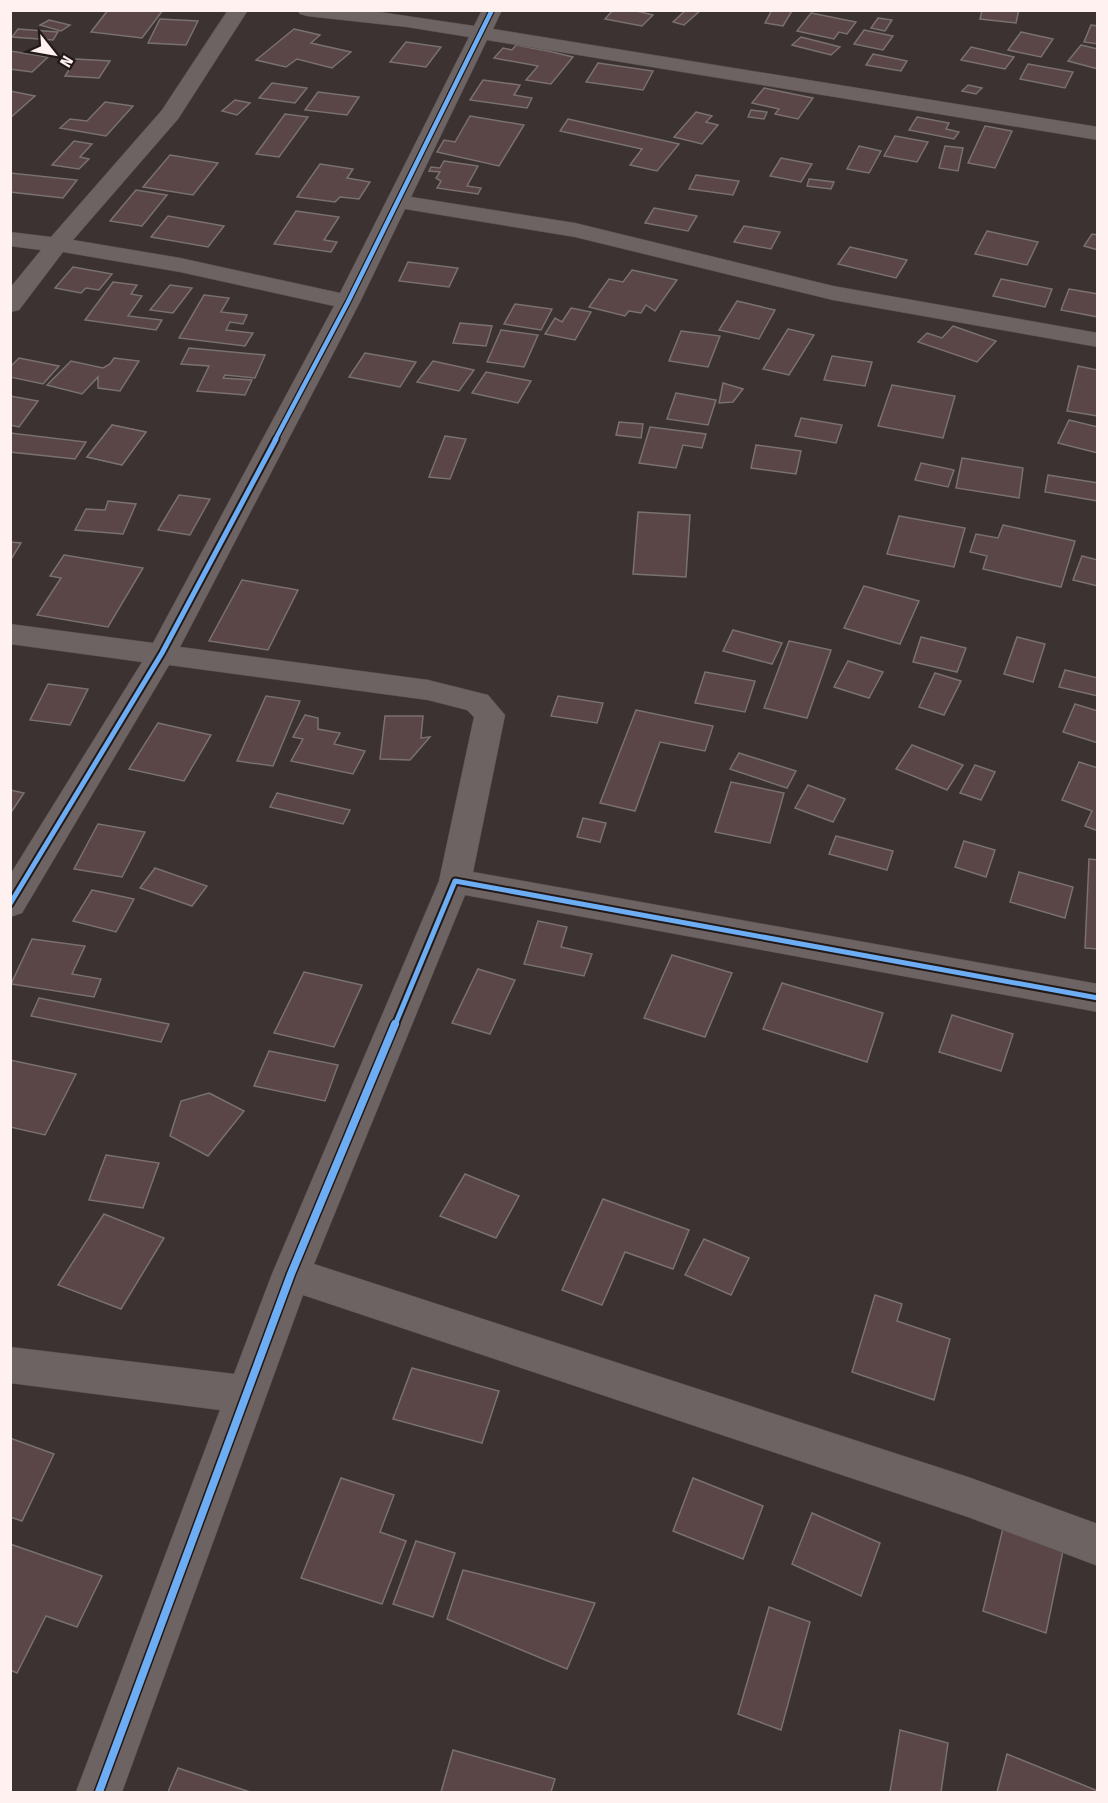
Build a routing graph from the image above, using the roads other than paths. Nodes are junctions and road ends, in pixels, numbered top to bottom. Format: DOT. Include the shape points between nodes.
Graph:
graph roads {
  1 [pos="238,10"];
  2 [pos="307,10"];
  3 [pos="486,22"];
  4 [pos="1098,134"];
  5 [pos="396,201"];
  6 [pos="10,239"];
  7 [pos="57,244"];
  8 [pos="348,302"];
  9 [pos="10,305"];
  10 [pos="1098,340"];
  11 [pos="10,634"];
  12 [pos="162,653"];
  13 [pos="455,881"];
  14 [pos="10,904"];
  15 [pos="1098,998"];
  16 [pos="291,1274"];
  17 [pos="10,1365"];
  18 [pos="248,1395"];
  19 [pos="1098,1545"];
  20 [pos="99,1792"];
  1 -- 7 [label="street" via="170,114"];
  2 -- 3 [label="street" via="407,21"];
  3 -- 4 [label="street"];
  3 -- 5 [label="street"];
  5 -- 8 [label="street"];
  5 -- 10 [label="street" via="575,230 833,293"];
  6 -- 7 [label="street"];
  7 -- 8 [label="street" via="249,278"];
  7 -- 9 [label="street"];
  8 -- 12 [label="street"];
  11 -- 12 [label="street"];
  12 -- 13 [label="street" via="428,690 477,702 490,715"];
  12 -- 14 [label="street"];
  13 -- 15 [label="street"];
  13 -- 16 [label="street"];
  16 -- 18 [label="street"];
  16 -- 19 [label="street" via="968,1497"];
  17 -- 18 [label="street"];
  18 -- 20 [label="street"];
}
